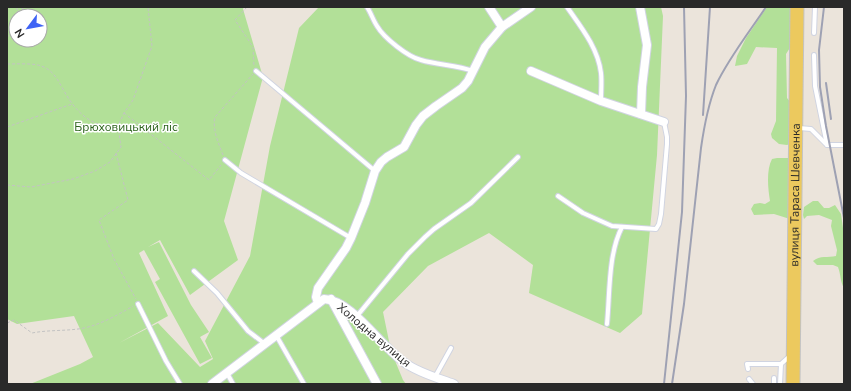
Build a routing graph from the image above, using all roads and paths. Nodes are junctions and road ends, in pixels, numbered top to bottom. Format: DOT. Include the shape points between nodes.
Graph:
graph roads {
  1 [pos="148,7"];
  2 [pos="247,7"];
  3 [pos="367,7"];
  4 [pos="489,7"];
  5 [pos="531,7"];
  6 [pos="567,7"];
  7 [pos="640,7"];
  8 [pos="798,7"];
  9 [pos="815,7"];
  10 [pos="502,27"];
  11 [pos="814,33"];
  12 [pos="814,55"];
  13 [pos="7,64"];
  14 [pos="256,71"];
  15 [pos="474,71"];
  16 [pos="531,71"];
  17 [pos="601,100"];
  18 [pos="73,104"];
  19 [pos="124,114"];
  20 [pos="641,114"];
  21 [pos="664,122"];
  22 [pos="118,126"];
  23 [pos="7,127"];
  24 [pos="796,128"];
  25 [pos="826,145"];
  26 [pos="844,145"];
  27 [pos="116,153"];
  28 [pos="518,157"];
  29 [pos="225,160"];
  30 [pos="375,171"];
  31 [pos="7,185"];
  32 [pos="558,196"];
  33 [pos="622,227"];
  34 [pos="352,238"];
  35 [pos="194,270"];
  36 [pos="331,299"];
  37 [pos="318,303"];
  38 [pos="138,304"];
  39 [pos="357,317"];
  40 [pos="7,323"];
  41 [pos="607,324"];
  42 [pos="276,335"];
  43 [pos="264,344"];
  44 [pos="451,348"];
  45 [pos="794,352"];
  46 [pos="781,364"];
  47 [pos="748,369"];
  48 [pos="227,373"];
  49 [pos="435,376"];
  50 [pos="774,378"];
  51 [pos="749,379"];
  52 [pos="180,384"];
  53 [pos="212,384"];
  54 [pos="233,384"];
  55 [pos="304,384"];
  56 [pos="377,384"];
  57 [pos="454,384"];
  58 [pos="753,384"];
  59 [pos="774,384"];
  60 [pos="780,384"];
  61 [pos="794,384"];
  1 -- 19 [label="path" via="152,46 133,100"];
  2 -- 14 [label="path" via="235,20 254,47 253,64"];
  3 -- 15 [label="lane" via="381,32 414,58"];
  4 -- 10 [label="street"];
  5 -- 10 [label="street, Холодна вулиця"];
  6 -- 17 [label="lane" via="597,55 601,73"];
  7 -- 20 [label="street" via="647,45"];
  8 -- 24 [label="main road, вулиця Тараса Шевченка"];
  9 -- 11 [label="lane"];
  10 -- 15 [label="street, Холодна вулиця" via="486,47"];
  12 -- 25 [label="lane" via="815,86"];
  13 -- 18 [label="path" via="41,66 56,76"];
  14 -- 29 [label="path" via="215,117 216,132"];
  14 -- 30 [label="lane"];
  15 -- 30 [label="street, Холодна вулиця" via="462,88 423,116 404,147 384,159"];
  16 -- 17 [label="street"];
  17 -- 20 [label="street"];
  18 -- 22 [label="path" via="95,124"];
  18 -- 23 [label="path"];
  19 -- 22 [label="path"];
  19 -- 29 [label="path" via="209,180"];
  20 -- 21 [label="street"];
  21 -- 33 [label="lane" via="667,144 658,227"];
  22 -- 27 [label="path" via="121,147"];
  24 -- 25 [label="lane" via="811,129"];
  24 -- 45 [label="main road, вулиця Тараса Шевченка"];
  25 -- 26 [label="lane"];
  27 -- 31 [label="path" via="110,162 73,179 31,186"];
  27 -- 38 [label="path" via="128,200 99,220 114,259"];
  28 -- 39 [label="lane" via="471,203 434,229 416,246"];
  29 -- 34 [label="lane" via="241,173"];
  30 -- 34 [label="street, Холодна вулиця"];
  32 -- 33 [label="lane" via="598,220"];
  33 -- 41 [label="lane" via="613,252"];
  34 -- 37 [label="street, Холодна вулиця" via="318,288"];
  35 -- 43 [label="lane" via="248,331"];
  36 -- 37 [label="street, Холодна вулиця" via="324,299"];
  36 -- 39 [label="street, Холодна вулиця"];
  36 -- 56 [label="street"];
  37 -- 42 [label="street, Холодна вулиця"];
  38 -- 40 [label="path" via="112,318 80,329 32,333 14,320"];
  38 -- 52 [label="lane"];
  39 -- 49 [label="street, Холодна вулиця" via="405,363"];
  42 -- 43 [label="street, Холодна вулиця"];
  42 -- 55 [label="lane"];
  43 -- 48 [label="street, Холодна вулиця"];
  44 -- 49 [label="lane"];
  45 -- 46 [label="lane"];
  45 -- 61 [label="main road, вулиця Тараса Шевченка"];
  46 -- 47 [label="lane" via="774,367 748,364"];
  46 -- 60 [label="lane"];
  48 -- 53 [label="street, Холодна вулиця"];
  48 -- 54 [label="lane"];
  49 -- 57 [label="street, Холодна вулиця"];
  50 -- 59 [label="lane"];
  51 -- 58 [label="lane"];
}
